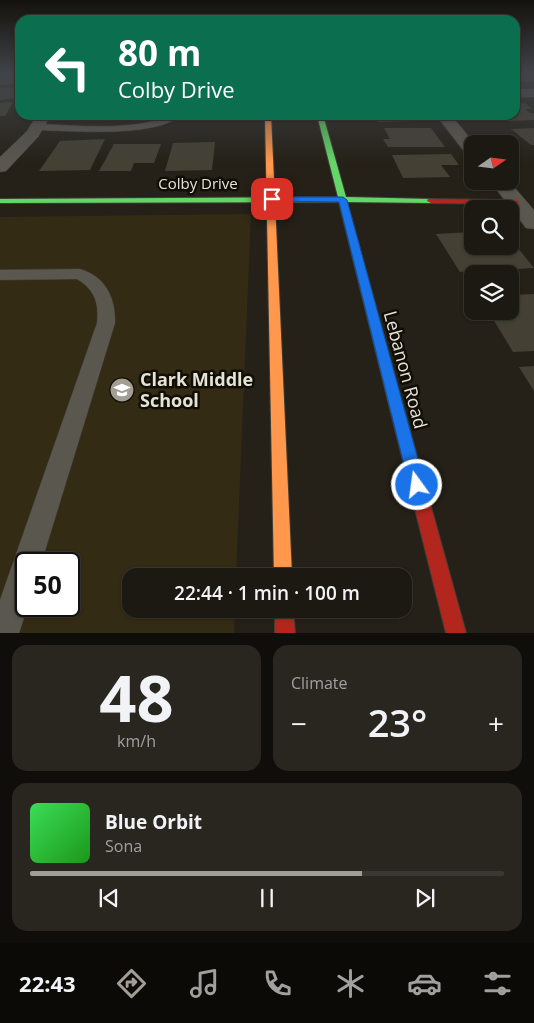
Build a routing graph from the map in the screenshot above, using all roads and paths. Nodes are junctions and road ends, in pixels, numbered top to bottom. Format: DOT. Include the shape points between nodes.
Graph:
graph roads {
  1 [pos="167,120"];
  2 [pos="268,120"];
  3 [pos="321,120"];
  4 [pos="447,120"];
  5 [pos="41,121"];
  6 [pos="464,140"];
  7 [pos="0,167"];
  8 [pos="506,190"];
  9 [pos="272,199"];
  10 [pos="343,200"];
  11 [pos="514,200"];
  12 [pos="0,201"];
  13 [pos="464,201"];
  14 [pos="519,206"];
  15 [pos="534,223"];
  16 [pos="0,275"];
  17 [pos="31,552"];
  18 [pos="283,568"];
  19 [pos="15,600"];
  20 [pos="284,618"];
  21 [pos="4,633"];
  22 [pos="285,633"];
  23 [pos="456,633"];
  1 -- 5 [label="lane" via="135,126"];
  2 -- 9 [label="main road"];
  3 -- 10 [label="main road, Lebanon Road"];
  4 -- 6 [label="street"];
  5 -- 7 [label="street"];
  8 -- 11 [label="street"];
  9 -- 10 [label="main road, Colby Drive"];
  9 -- 12 [label="main road, Colby Drive"];
  9 -- 18 [label="main road"];
  10 -- 13 [label="main road, Colby Drive"];
  10 -- 23 [label="main road, Lebanon Road"];
  14 -- 15 [label="street"];
  16 -- 17 [label="lane" via="80,274 101,289 108,310"];
  19 -- 21 [label="lane"];
  20 -- 22 [label="main road"];
}
